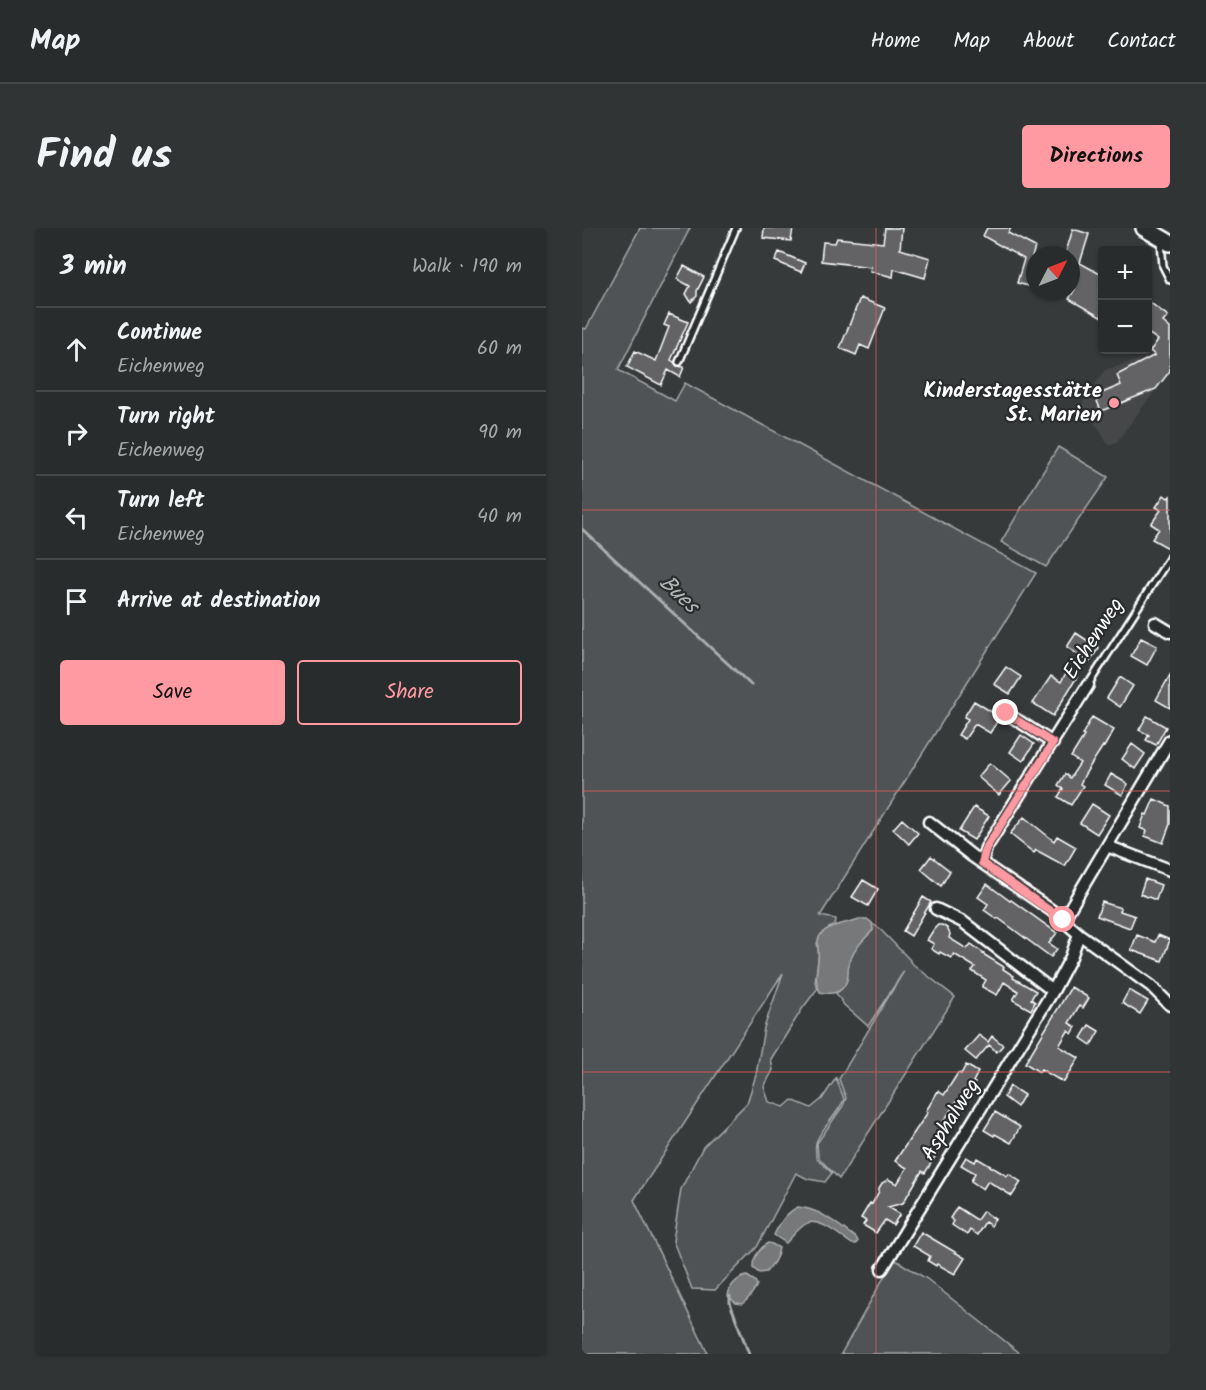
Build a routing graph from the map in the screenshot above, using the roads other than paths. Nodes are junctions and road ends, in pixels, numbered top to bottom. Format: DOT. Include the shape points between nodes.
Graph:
graph roads {
  1 [pos="736,228"];
  2 [pos="1144,228"];
  3 [pos="1166,240"];
  4 [pos="1170,280"];
  5 [pos="679,362"];
  6 [pos="1170,556"];
  7 [pos="1155,623"];
  8 [pos="1170,632"];
  9 [pos="1088,685"];
  10 [pos="1006,713"];
  11 [pos="1170,740"];
  12 [pos="1053,743"];
  13 [pos="929,822"];
  14 [pos="1107,846"];
  15 [pos="982,863"];
  16 [pos="1170,870"];
  17 [pos="936,909"];
  18 [pos="1063,920"];
  19 [pos="1079,934"];
  20 [pos="1053,991"];
  21 [pos="1170,1005"];
  22 [pos="882,1269"];
  1 -- 5 [label="lane"];
  2 -- 3 [label="main road"];
  3 -- 4 [label="lane" via="1163,266"];
  6 -- 9 [label="lane, Eichenweg"];
  7 -- 8 [label="street"];
  9 -- 12 [label="street, Eichenweg"];
  10 -- 12 [label="street"];
  11 -- 14 [label="street"];
  12 -- 15 [label="street, Eichenweg" via="986,848"];
  13 -- 15 [label="street"];
  14 -- 16 [label="street"];
  14 -- 18 [label="street"];
  15 -- 18 [label="street"];
  17 -- 20 [label="street" via="963,922"];
  18 -- 19 [label="street"];
  19 -- 20 [label="street, Asphalweg"];
  19 -- 21 [label="street"];
  20 -- 22 [label="street, Asphalweg"];
}
